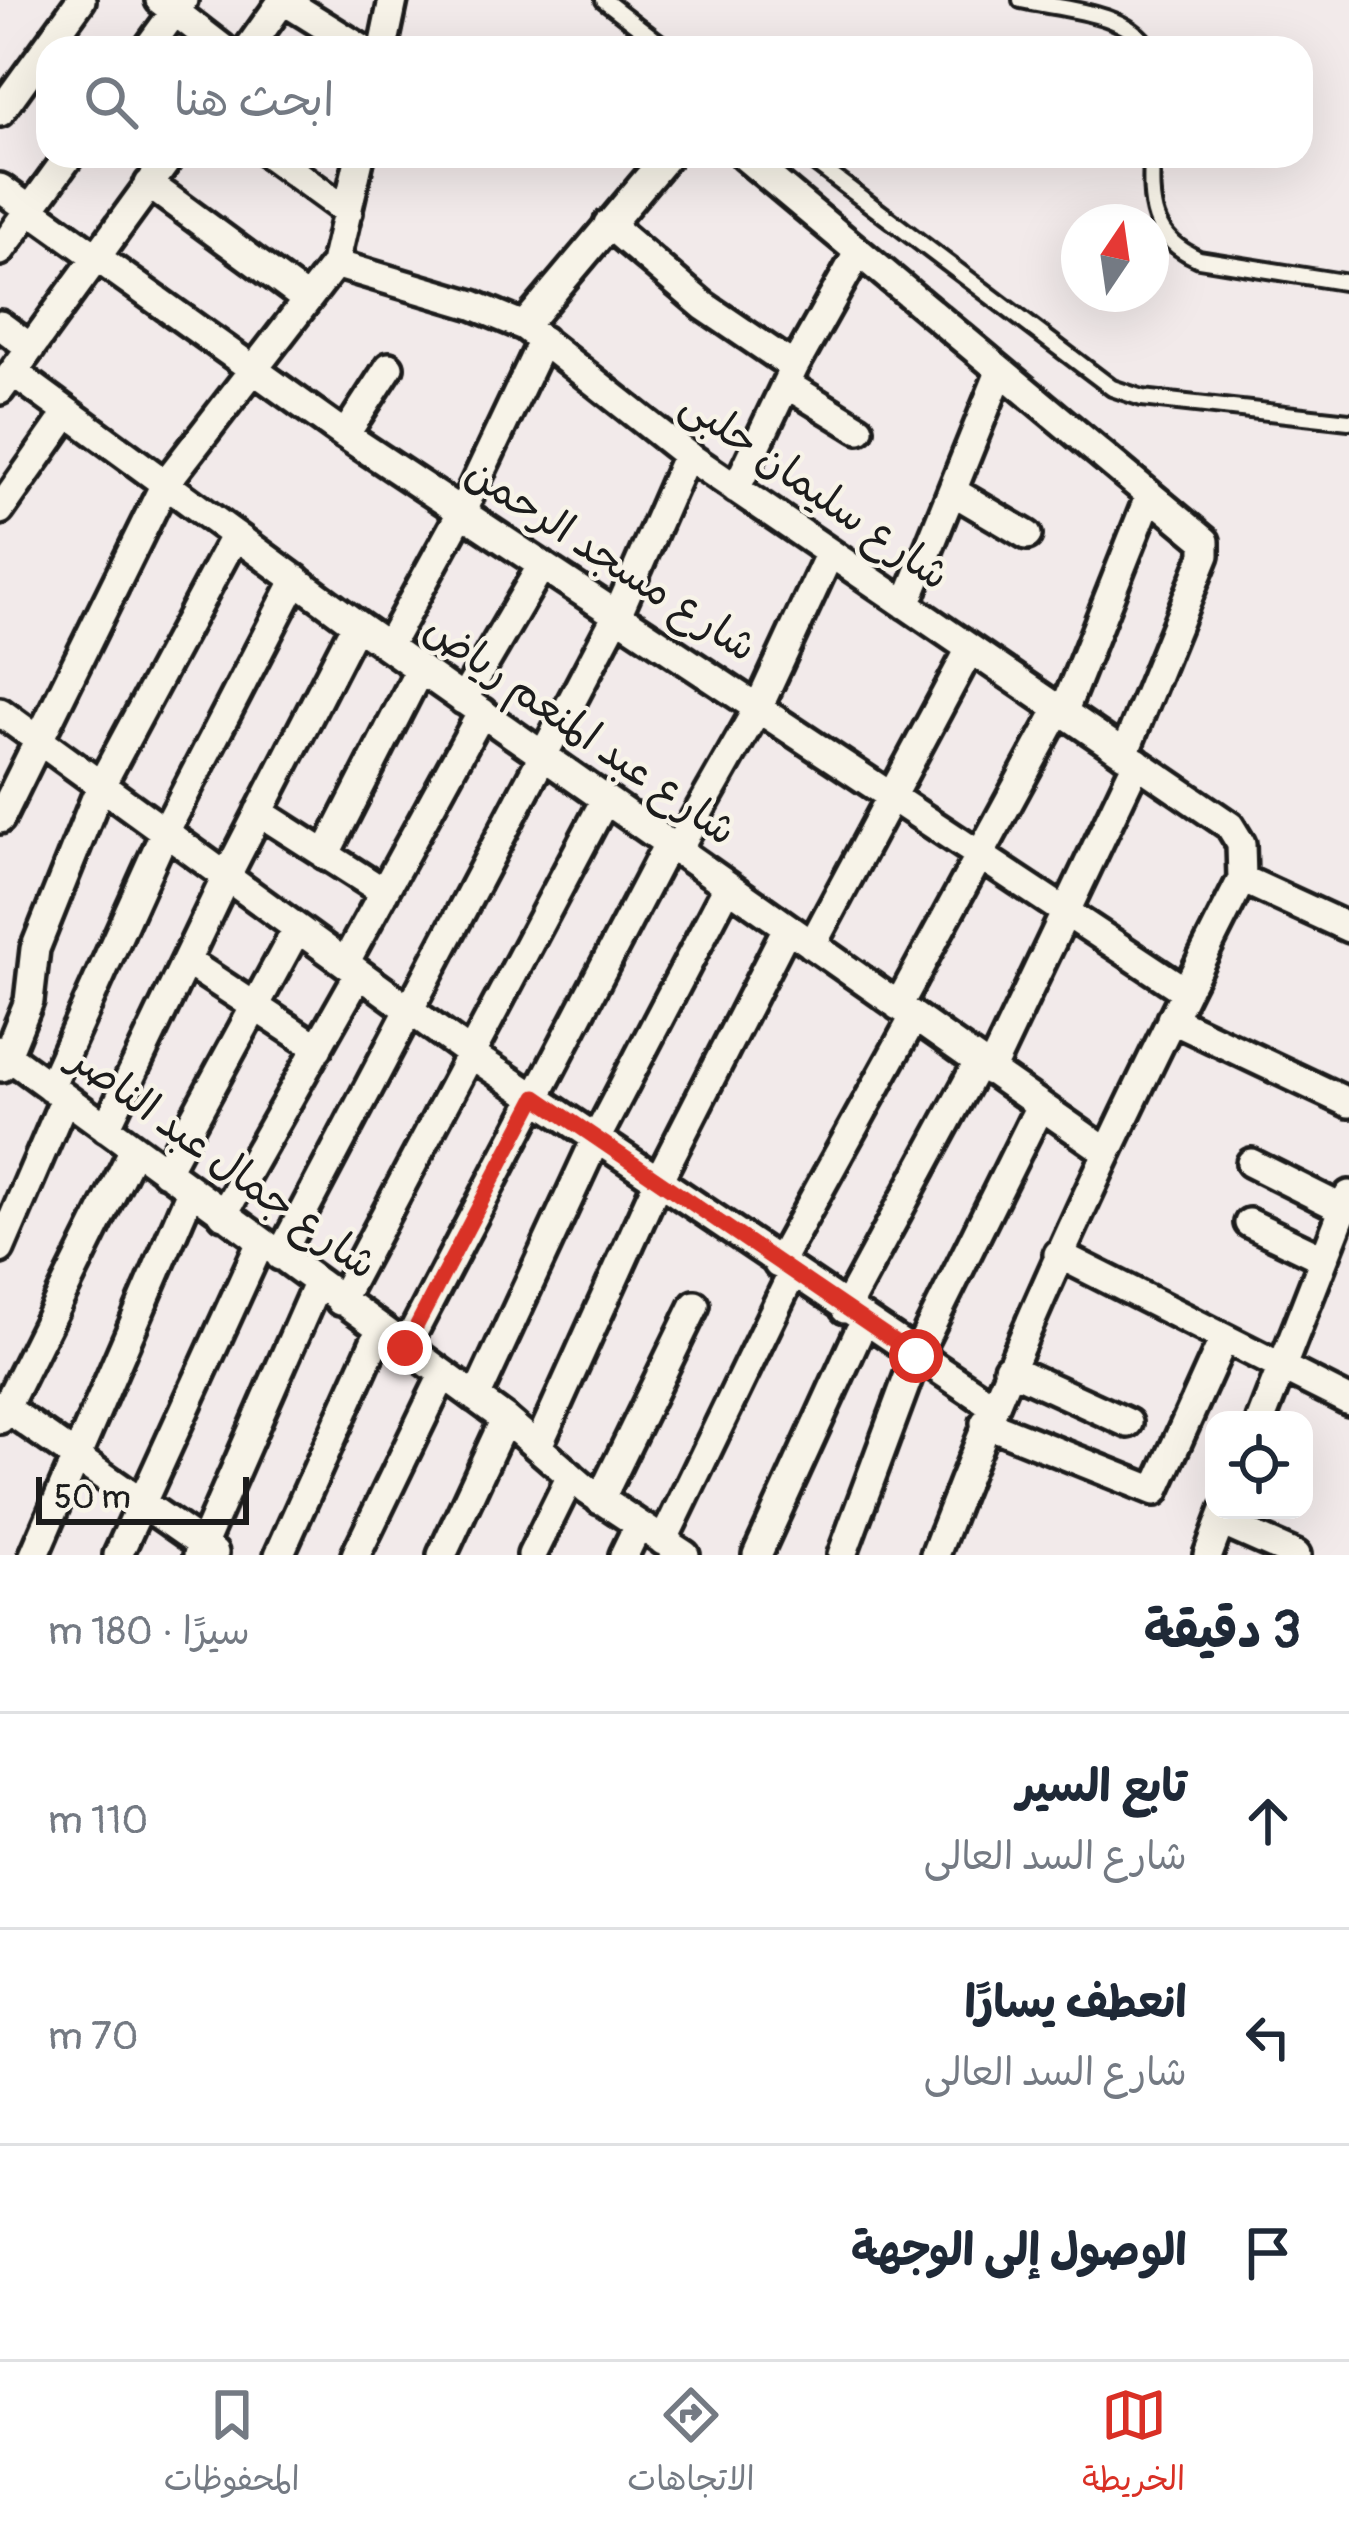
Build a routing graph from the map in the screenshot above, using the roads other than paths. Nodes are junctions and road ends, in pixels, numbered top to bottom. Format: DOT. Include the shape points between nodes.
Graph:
graph roads {
  1 [pos="81,0"];
  2 [pos="283,0"];
  3 [pos="393,0"];
  4 [pos="604,0"];
  5 [pos="1021,0"];
  6 [pos="172,4"];
  7 [pos="55,36"];
  8 [pos="155,36"];
  9 [pos="208,36"];
  10 [pos="258,36"];
  11 [pos="341,36"];
  12 [pos="386,36"];
  13 [pos="650,36"];
  14 [pos="1139,36"];
  15 [pos="36,62"];
  16 [pos="0,112"];
  17 [pos="60,168"];
  18 [pos="161,168"];
  19 [pos="287,168"];
  20 [pos="357,168"];
  21 [pos="657,168"];
  22 [pos="758,168"];
  23 [pos="822,168"];
  24 [pos="1152,168"];
  25 [pos="149,184"];
  26 [pos="0,188"];
  27 [pos="30,210"];
  28 [pos="347,212"];
  29 [pos="608,224"];
  30 [pos="0,251"];
  31 [pos="858,253"];
  32 [pos="96,258"];
  33 [pos="334,265"];
  34 [pos="1349,283"];
  35 [pos="307,300"];
  36 [pos="0,325"];
  37 [pos="533,333"];
  38 [pos="31,348"];
  39 [pos="253,367"];
  40 [pos="389,367"];
  41 [pos="1000,372"];
  42 [pos="790,375"];
  43 [pos="6,381"];
  44 [pos="68,412"];
  45 [pos="1349,421"];
  46 [pos="859,429"];
  47 [pos="345,435"];
  48 [pos="686,455"];
  49 [pos="165,484"];
  50 [pos="736,489"];
  51 [pos="954,492"];
  52 [pos="1149,497"];
  53 [pos="0,510"];
  54 [pos="461,513"];
  55 [pos="235,535"];
  56 [pos="1027,535"];
  57 [pos="829,555"];
  58 [pos="542,565"];
  59 [pos="296,580"];
  60 [pos="906,605"];
  61 [pos="619,613"];
  62 [pos="356,625"];
  63 [pos="388,646"];
  64 [pos="970,649"];
  65 [pos="420,669"];
  66 [pos="472,706"];
  67 [pos="760,706"];
  68 [pos="1061,711"];
  69 [pos="0,712"];
  70 [pos="36,738"];
  71 [pos="545,757"];
  72 [pos="1130,758"];
  73 [pos="101,785"];
  74 [pos="893,796"];
  75 [pos="605,800"];
  76 [pos="260,812"];
  77 [pos="0,819"];
  78 [pos="165,832"];
  79 [pos="672,847"];
  80 [pos="326,855"];
  81 [pos="984,856"];
  82 [pos="226,877"];
  83 [pos="1242,879"];
  84 [pos="728,886"];
  85 [pos="384,892"];
  86 [pos="1068,913"];
  87 [pos="297,928"];
  88 [pos="787,928"];
  89 [pos="1349,928"];
  90 [pos="812,945"];
  91 [pos="186,961"];
  92 [pos="352,969"];
  93 [pos="1185,991"];
  94 [pos="254,1007"];
  95 [pos="410,1010"];
  96 [pos="906,1012"];
  97 [pos="1171,1019"];
  98 [pos="318,1048"];
  99 [pos="469,1054"];
  100 [pos="3,1059"];
  101 [pos="984,1067"];
  102 [pos="58,1092"];
  103 [pos="536,1097"];
  104 [pos="1349,1102"];
  105 [pos="1040,1106"];
  106 [pos="106,1128"];
  107 [pos="596,1139"];
  108 [pos="134,1149"];
  109 [pos="1104,1150"];
  110 [pos="1251,1163"];
  111 [pos="165,1172"];
  112 [pos="658,1181"];
  113 [pos="191,1191"];
  114 [pos="1346,1202"];
  115 [pos="224,1215"];
  116 [pos="1249,1223"];
  117 [pos="0,1249"];
  118 [pos="270,1249"];
  119 [pos="1058,1254"];
  120 [pos="1334,1254"];
  121 [pos="785,1269"];
  122 [pos="329,1292"];
  123 [pos="695,1305"];
  124 [pos="855,1315"];
  125 [pos="380,1330"];
  126 [pos="1224,1338"];
  127 [pos="405,1348"];
  128 [pos="916,1356"];
  129 [pos="1282,1367"];
  130 [pos="1008,1368"];
  131 [pos="443,1375"];
  132 [pos="476,1398"];
  133 [pos="1349,1401"];
  134 [pos="2,1410"];
  135 [pos="1265,1411"];
  136 [pos="989,1414"];
  137 [pos="505,1419"];
  138 [pos="1128,1423"];
  139 [pos="538,1446"];
  140 [pos="75,1456"];
  141 [pos="571,1476"];
  142 [pos="600,1500"];
  143 [pos="142,1503"];
  144 [pos="1222,1519"];
  145 [pos="1229,1519"];
  146 [pos="638,1526"];
  147 [pos="674,1548"];
  148 [pos="206,1552"];
  149 [pos="34,1555"];
  150 [pos="118,1555"];
  151 [pos="279,1555"];
  152 [pos="356,1555"];
  153 [pos="442,1555"];
  154 [pos="532,1555"];
  155 [pos="624,1555"];
  156 [pos="757,1555"];
  157 [pos="842,1555"];
  158 [pos="935,1555"];
  159 [pos="1208,1555"];
  160 [pos="1297,1555"];
  1 -- 7 [label="street"];
  2 -- 10 [label="street"];
  2 -- 11 [label="street"];
  3 -- 12 [label="street"];
  4 -- 13 [label="lane"];
  5 -- 14 [label="lane"];
  6 -- 8 [label="street"];
  6 -- 9 [label="street"];
  15 -- 16 [label="street"];
  17 -- 27 [label="street"];
  18 -- 25 [label="street"];
  19 -- 28 [label="street"];
  20 -- 28 [label="street"];
  21 -- 29 [label="street"];
  22 -- 31 [label="street"];
  23 -- 45 [label="lane" via="1112,388"];
  24 -- 34 [label="lane" via="1154,218 1180,250"];
  25 -- 32 [label="street"];
  25 -- 35 [label="street"];
  26 -- 27 [label="street, شارع مسجد الرحمن"];
  27 -- 30 [label="street"];
  27 -- 32 [label="street, شارع مسجد الرحمن"];
  28 -- 33 [label="street"];
  29 -- 37 [label="street"];
  29 -- 42 [label="street"];
  31 -- 41 [label="street"];
  31 -- 42 [label="street"];
  32 -- 38 [label="street"];
  32 -- 39 [label="street, شارع مسجد الرحمن"];
  33 -- 35 [label="street"];
  33 -- 37 [label="street, شارع سليمان حلبى" via="472,304"];
  35 -- 39 [label="street"];
  36 -- 38 [label="street"];
  37 -- 48 [label="street, شارع سليمان حلبى"];
  37 -- 54 [label="street"];
  38 -- 43 [label="street"];
  39 -- 47 [label="street, شارع مسجد الرحمن"];
  39 -- 49 [label="street"];
  40 -- 47 [label="street"];
  41 -- 51 [label="street"];
  41 -- 52 [label="street"];
  42 -- 46 [label="street"];
  42 -- 50 [label="street"];
  43 -- 44 [label="street, شارع عبد المنعم رياض"];
  44 -- 49 [label="street, شارع عبد المنعم رياض"];
  44 -- 53 [label="street"];
  47 -- 54 [label="street, شارع مسجد الرحمن"];
  48 -- 50 [label="street, شارع سليمان حلبى"];
  48 -- 61 [label="street"];
  49 -- 55 [label="street, شارع عبد المنعم رياض"];
  49 -- 70 [label="street"];
  50 -- 57 [label="street, شارع سليمان حلبى"];
  51 -- 56 [label="street"];
  51 -- 60 [label="street"];
  52 -- 68 [label="street"];
  52 -- 72 [label="street" via="1206,548"];
  54 -- 58 [label="street, شارع مسجد الرحمن"];
  54 -- 63 [label="street"];
  55 -- 59 [label="street, شارع عبد المنعم رياض"];
  55 -- 73 [label="street"];
  57 -- 60 [label="street, شارع سليمان حلبى"];
  57 -- 67 [label="street"];
  58 -- 61 [label="street, شارع مسجد الرحمن"];
  58 -- 66 [label="street"];
  59 -- 62 [label="street, شارع عبد المنعم رياض"];
  59 -- 78 [label="street"];
  60 -- 64 [label="street, شارع سليمان حلبى"];
  61 -- 67 [label="street, شارع مسجد الرحمن"];
  61 -- 71 [label="street"];
  62 -- 63 [label="street, شارع عبد المنعم رياض"];
  62 -- 76 [label="street"];
  63 -- 65 [label="street, شارع عبد المنعم رياض"];
  64 -- 68 [label="street, شارع سليمان حلبى"];
  64 -- 74 [label="street"];
  65 -- 66 [label="street, شارع عبد المنعم رياض"];
  65 -- 80 [label="street"];
  66 -- 71 [label="street, شارع عبد المنعم رياض"];
  66 -- 85 [label="street"];
  67 -- 74 [label="street, شارع مسجد الرحمن"];
  67 -- 79 [label="street"];
  68 -- 72 [label="street, شارع سليمان حلبى"];
  68 -- 81 [label="street"];
  69 -- 70 [label="street"];
  70 -- 73 [label="street"];
  70 -- 77 [label="street"];
  71 -- 75 [label="street, شارع عبد المنعم رياض"];
  71 -- 95 [label="street"];
  72 -- 83 [label="street, شارع سليمان حلبى" via="1230,826 1241,844"];
  72 -- 86 [label="street"];
  73 -- 78 [label="street"];
  73 -- 100 [label="street" via="35,949 29,1001"];
  74 -- 81 [label="street, شارع مسجد الرحمن"];
  74 -- 90 [label="street"];
  75 -- 79 [label="street, شارع عبد المنعم رياض"];
  75 -- 99 [label="street"];
  76 -- 80 [label="street"];
  76 -- 82 [label="street"];
  78 -- 82 [label="street"];
  78 -- 102 [label="street"];
  79 -- 84 [label="street, شارع عبد المنعم رياض"];
  79 -- 103 [label="street"];
  80 -- 85 [label="street"];
  81 -- 86 [label="street, شارع مسجد الرحمن"];
  81 -- 96 [label="street"];
  82 -- 87 [label="street"];
  82 -- 91 [label="street"];
  83 -- 89 [label="street"];
  83 -- 93 [label="street"];
  84 -- 88 [label="street, شارع عبد المنعم رياض"];
  84 -- 107 [label="street"];
  85 -- 92 [label="street"];
  86 -- 93 [label="street, شارع مسجد الرحمن"];
  86 -- 101 [label="street"];
  87 -- 92 [label="street"];
  87 -- 94 [label="street"];
  88 -- 90 [label="street, شارع عبد المنعم رياض"];
  88 -- 112 [label="street"];
  90 -- 96 [label="street, شارع عبد المنعم رياض"];
  91 -- 94 [label="street"];
  91 -- 106 [label="street"];
  92 -- 95 [label="street"];
  92 -- 98 [label="street"];
  93 -- 97 [label="street"];
  94 -- 98 [label="street"];
  94 -- 111 [label="street"];
  95 -- 99 [label="street"];
  95 -- 118 [label="street"];
  96 -- 101 [label="street, شارع عبد المنعم رياض"];
  96 -- 121 [label="street"];
  97 -- 104 [label="street"];
  97 -- 109 [label="street"];
  98 -- 115 [label="street"];
  99 -- 103 [label="street"];
  99 -- 122 [label="street"];
  100 -- 102 [label="street, شارع جمال عبد الناصر"];
  101 -- 105 [label="street, شارع عبد المنعم رياض"];
  101 -- 124 [label="street"];
  102 -- 106 [label="street, شارع جمال عبد الناصر"];
  102 -- 117 [label="street"];
  103 -- 107 [label="street"];
  103 -- 127 [label="street"];
  105 -- 109 [label="street, شارع عبد المنعم رياض"];
  105 -- 128 [label="street"];
  106 -- 108 [label="street, شارع جمال عبد الناصر"];
  107 -- 112 [label="street"];
  107 -- 132 [label="street"];
  108 -- 111 [label="street, شارع جمال عبد الناصر"];
  108 -- 134 [label="street"];
  109 -- 119 [label="street"];
  110 -- 114 [label="street"];
  111 -- 113 [label="street, شارع جمال عبد الناصر"];
  112 -- 121 [label="street"];
  112 -- 139 [label="street"];
  113 -- 115 [label="street, شارع جمال عبد الناصر"];
  113 -- 140 [label="street"];
  114 -- 120 [label="street"];
  115 -- 118 [label="street, شارع جمال عبد الناصر"];
  116 -- 120 [label="street"];
  118 -- 122 [label="street, شارع جمال عبد الناصر"];
  118 -- 143 [label="street"];
  119 -- 126 [label="street"];
  119 -- 130 [label="street"];
  120 -- 129 [label="street"];
  121 -- 124 [label="street"];
  121 -- 147 [label="street"];
  122 -- 125 [label="street, شارع جمال عبد الناصر"];
  122 -- 148 [label="street"];
  123 -- 142 [label="street"];
  124 -- 128 [label="street"];
  124 -- 156 [label="street"];
  125 -- 127 [label="street, شارع جمال عبد الناصر"];
  125 -- 151 [label="street"];
  126 -- 129 [label="street"];
  126 -- 136 [label="street" via="1155,1491"];
  127 -- 131 [label="street, شارع جمال عبد الناصر"];
  128 -- 136 [label="street"];
  128 -- 157 [label="street"];
  129 -- 133 [label="street"];
  129 -- 135 [label="street"];
  130 -- 136 [label="street"];
  130 -- 138 [label="street"];
  131 -- 132 [label="street, شارع جمال عبد الناصر"];
  131 -- 152 [label="street"];
  132 -- 137 [label="street, شارع جمال عبد الناصر"];
  134 -- 140 [label="street"];
  136 -- 158 [label="street"];
  137 -- 139 [label="street, شارع جمال عبد الناصر"];
  137 -- 153 [label="street"];
  139 -- 141 [label="street, شارع جمال عبد الناصر"];
  140 -- 143 [label="street"];
  140 -- 149 [label="street"];
  141 -- 142 [label="street, شارع جمال عبد الناصر"];
  141 -- 154 [label="street"];
  142 -- 146 [label="street, شارع جمال عبد الناصر"];
  143 -- 148 [label="street"];
  143 -- 150 [label="street"];
  144 -- 159 [label="street"];
  145 -- 160 [label="street"];
  146 -- 147 [label="street, شارع جمال عبد الناصر"];
  146 -- 155 [label="street"];
}
